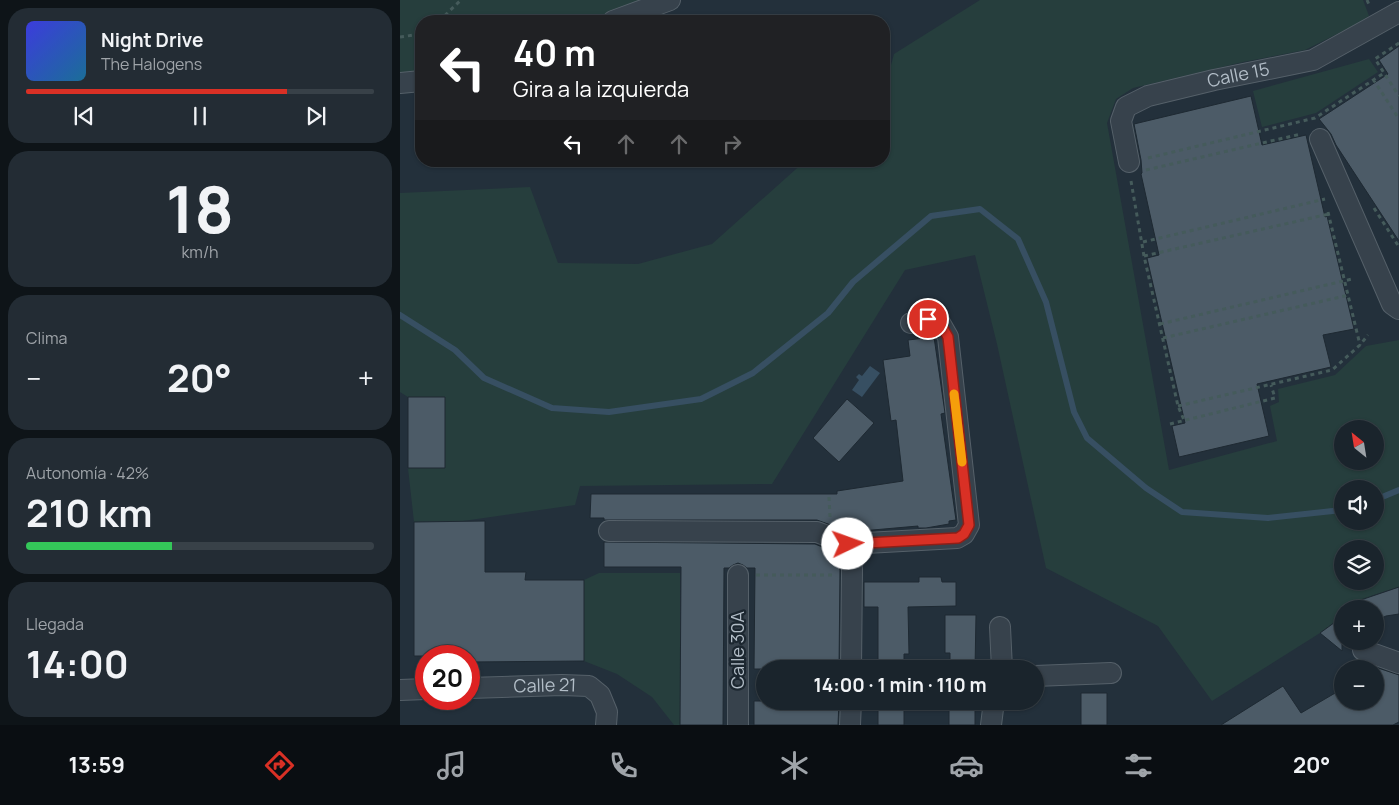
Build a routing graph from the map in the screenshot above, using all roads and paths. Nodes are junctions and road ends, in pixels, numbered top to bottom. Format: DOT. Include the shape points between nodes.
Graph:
graph roads {
  1 [pos="460,0"];
  2 [pos="670,0"];
  3 [pos="1399,12"];
  4 [pos="445,15"];
  5 [pos="630,15"];
  6 [pos="415,35"];
  7 [pos="400,37"];
  8 [pos="1399,43"];
  9 [pos="1384,73"];
  10 [pos="1373,79"];
  11 [pos="415,82"];
  12 [pos="400,83"];
  13 [pos="1399,96"];
  14 [pos="1399,119"];
  15 [pos="1315,136"];
  16 [pos="1129,168"];
  17 [pos="1323,190"];
  18 [pos="1326,199"];
  19 [pos="1329,214"];
  20 [pos="1143,242"];
  21 [pos="1144,256"];
  22 [pos="1352,279"];
  23 [pos="1345,281"];
  24 [pos="1349,295"];
  25 [pos="1399,309"];
  26 [pos="911,323"];
  27 [pos="1160,324"];
  28 [pos="1368,335"];
  29 [pos="1163,338"];
  30 [pos="1360,345"];
  31 [pos="1271,385"];
  32 [pos="1178,406"];
  33 [pos="1184,420"];
  34 [pos="1170,424"];
  35 [pos="610,532"];
  36 [pos="848,544"];
  37 [pos="851,572"];
  38 [pos="738,575"];
  39 [pos="1000,627"];
  40 [pos="1363,650"];
  41 [pos="851,660"];
  42 [pos="1002,660"];
  43 [pos="1399,663"];
  44 [pos="1111,673"];
  45 [pos="1044,676"];
  46 [pos="480,688"];
  47 [pos="415,689"];
  48 [pos="400,690"];
  49 [pos="851,710"];
  50 [pos="993,710"];
  51 [pos="606,718"];
  52 [pos="738,725"];
  53 [pos="850,725"];
  54 [pos="991,725"];
  1 -- 4 [label="path"];
  2 -- 5 [label="street"];
  3 -- 16 [label="street, Calle 15" via="1313,60 1148,96 1126,107 1121,121"];
  6 -- 7 [label="path"];
  8 -- 9 [label="path" via="1375,59"];
  9 -- 10 [label="path"];
  9 -- 13 [label="path"];
  10 -- 14 [label="path"];
  10 -- 16 [label="path" via="1315,118"];
  11 -- 12 [label="street"];
  15 -- 16 [label="path"];
  15 -- 25 [label="street" via="1392,304"];
  16 -- 20 [label="path"];
  17 -- 18 [label="path"];
  18 -- 19 [label="path"];
  18 -- 20 [label="path"];
  19 -- 21 [label="path"];
  19 -- 23 [label="path"];
  20 -- 21 [label="path"];
  21 -- 27 [label="path"];
  22 -- 23 [label="path"];
  23 -- 24 [label="path"];
  23 -- 27 [label="path"];
  24 -- 29 [label="path"];
  24 -- 30 [label="path"];
  26 -- 36 [label="street" via="934,320 940,323 948,337 969,525 958,538"];
  27 -- 29 [label="path"];
  28 -- 30 [label="path"];
  29 -- 32 [label="path"];
  30 -- 31 [label="path" via="1332,370"];
  31 -- 32 [label="path"];
  31 -- 33 [label="path" via="1275,398"];
  32 -- 33 [label="path"];
  33 -- 34 [label="path"];
  35 -- 36 [label="street" via="816,532"];
  36 -- 37 [label="street"];
  37 -- 38 [label="path"];
  37 -- 41 [label="street"];
  38 -- 52 [label="street, Calle 30A"];
  39 -- 42 [label="street"];
  40 -- 43 [label="street"];
  44 -- 45 [label="street"];
  46 -- 51 [label="street, Calle 21" via="589,686 600,695"];
  47 -- 48 [label="street"];
  49 -- 53 [label="street"];
  50 -- 54 [label="street"];
}
